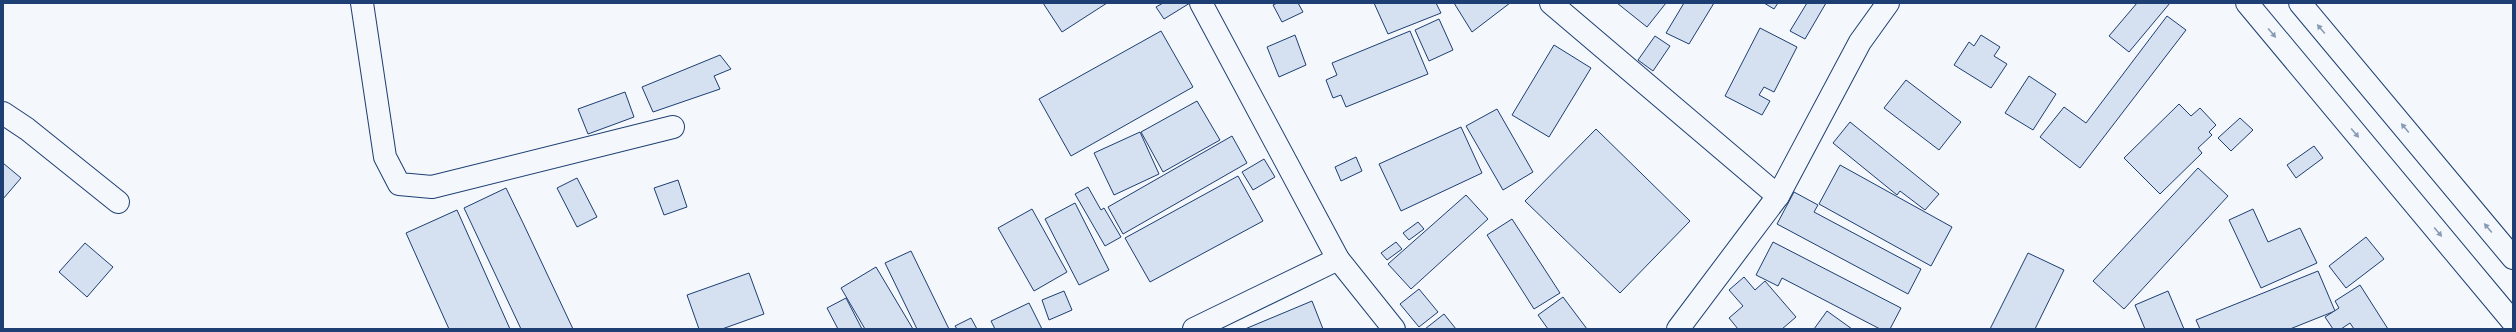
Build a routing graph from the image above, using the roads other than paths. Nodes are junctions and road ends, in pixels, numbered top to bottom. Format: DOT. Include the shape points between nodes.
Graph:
graph roads {
  1 [pos="362,3"];
  2 [pos="1201,3"];
  3 [pos="1551,3"];
  4 [pos="1888,3"];
  5 [pos="2247,3"];
  6 [pos="2300,3"];
  7 [pos="3,113"];
  8 [pos="673,127"];
  9 [pos="1778,196"];
  10 [pos="118,202"];
  11 [pos="2513,258"];
  12 [pos="1338,259"];
  13 [pos="2513,322"];
  14 [pos="1194,329"];
  15 [pos="1394,329"];
  16 [pos="1678,329"];
  1 -- 8 [label="street" via="385,157 399,184 432,187"];
  2 -- 12 [label="street"];
  3 -- 9 [label="street"];
  4 -- 9 [label="street" via="1860,42"];
  5 -- 13 [label="street, one-way"];
  11 -- 6 [label="street, one-way"];
  7 -- 10 [label="street" via="27,129"];
  9 -- 16 [label="street"];
  12 -- 14 [label="street"];
  12 -- 15 [label="street"];
}
